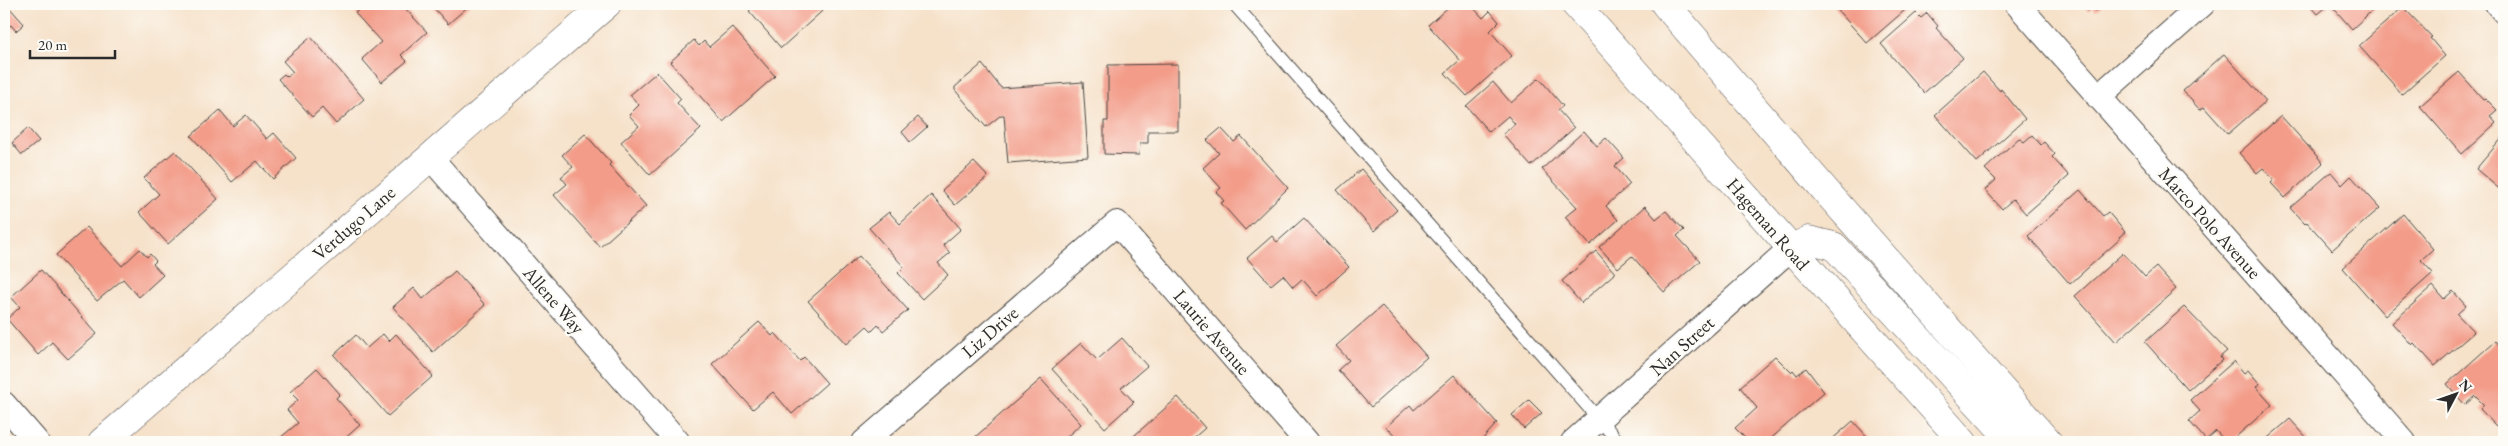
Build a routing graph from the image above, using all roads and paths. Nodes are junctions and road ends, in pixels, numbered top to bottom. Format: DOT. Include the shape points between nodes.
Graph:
graph roads {
  1 [pos="607,4"];
  2 [pos="1234,4"];
  3 [pos="1575,4"];
  4 [pos="1665,4"];
  5 [pos="2017,4"];
  6 [pos="2203,4"];
  7 [pos="2497,4"];
  8 [pos="2504,12"];
  9 [pos="2098,97"];
  10 [pos="430,157"];
  11 [pos="1117,223"];
  12 [pos="1790,249"];
  13 [pos="4,404"];
  14 [pos="1599,419"];
  15 [pos="37,442"];
  16 [pos="102,442"];
  17 [pos="678,442"];
  18 [pos="864,442"];
  19 [pos="1307,442"];
  20 [pos="1573,442"];
  21 [pos="1619,442"];
  22 [pos="1963,442"];
  23 [pos="2021,442"];
  24 [pos="2048,442"];
  25 [pos="2404,442"];
  1 -- 10 [label="main road, Verdugo Lane"];
  2 -- 14 [label="lane"];
  3 -- 12 [label="main road, Hageman Road"];
  4 -- 24 [label="main road"];
  5 -- 9 [label="street, Marco Polo Avenue"];
  6 -- 9 [label="street"];
  7 -- 8 [label="street"];
  9 -- 25 [label="street, Marco Polo Avenue"];
  10 -- 16 [label="main road, Verdugo Lane"];
  10 -- 17 [label="street, Allene Way"];
  11 -- 18 [label="street, Liz Drive"];
  11 -- 19 [label="street, Laurie Avenue"];
  12 -- 14 [label="street, Nan Street"];
  12 -- 22 [label="main road, Hageman Road"];
  12 -- 23 [label="main road" via="1809,240 1834,246 2001,429"];
  13 -- 15 [label="street"];
  14 -- 20 [label="street, Nan Street"];
  14 -- 21 [label="lane"];
}
